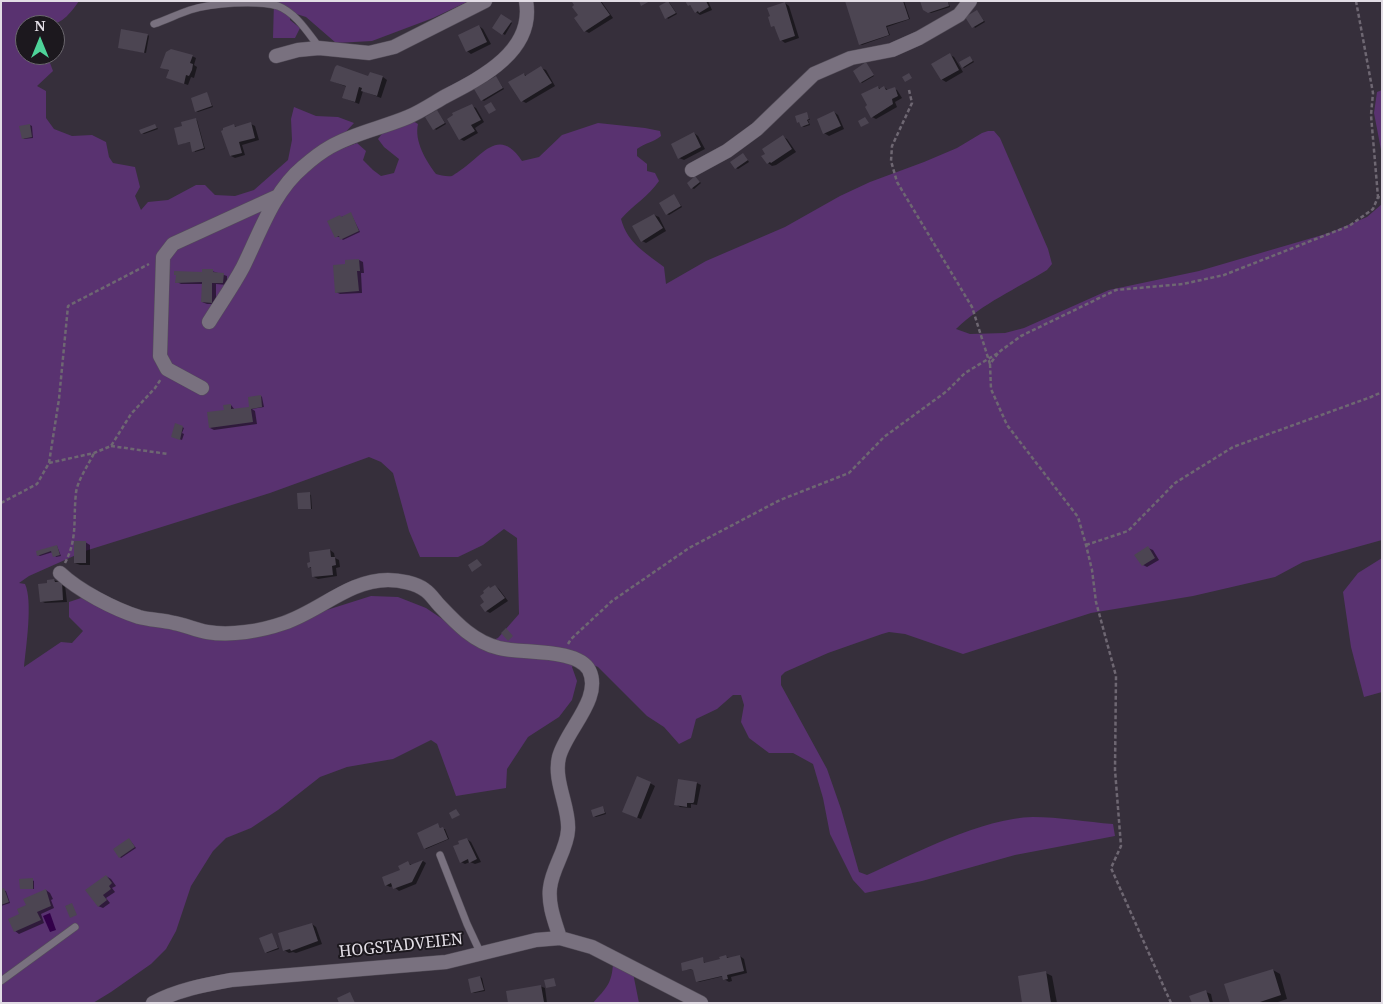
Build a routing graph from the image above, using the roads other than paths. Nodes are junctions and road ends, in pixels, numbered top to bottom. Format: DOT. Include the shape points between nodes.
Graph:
graph roads {
  1 [pos="485,1"];
  2 [pos="526,1"];
  3 [pos="970,1"];
  4 [pos="154,24"];
  5 [pos="319,48"];
  6 [pos="276,56"];
  7 [pos="692,170"];
  8 [pos="278,196"];
  9 [pos="209,322"];
  10 [pos="202,388"];
  11 [pos="60,573"];
  12 [pos="440,854"];
  13 [pos="75,927"];
  14 [pos="560,938"];
  15 [pos="481,954"];
  16 [pos="1,981"];
  17 [pos="153,1003"];
  18 [pos="702,1003"];
  1 -- 5 [label="street" via="394,47 369,53"];
  2 -- 8 [label="street" via="526,26 503,61 477,80 408,117 364,131 330,147 301,168"];
  3 -- 7 [label="street" via="959,15 919,38 892,50 851,58 814,74 757,129"];
  4 -- 5 [label="lane" via="207,6 263,3 278,6 293,16"];
  5 -- 6 [label="street"];
  8 -- 9 [label="street" via="242,269"];
  8 -- 10 [label="street" via="173,244 163,257 160,356 167,368"];
  11 -- 14 [label="street" via="91,596 140,617 207,632 228,633 284,623 362,584 387,580 412,584 425,590 458,625 486,644 522,652 563,654 581,660 589,670 591,694 559,758 558,775 568,828 550,887 550,907"];
  12 -- 15 [label="lane"];
  13 -- 16 [label="lane"];
  14 -- 15 [label="street, HOGSTADVEIEN" via="536,940"];
  14 -- 18 [label="street, HOGSTADVEIEN" via="592,948"];
  15 -- 17 [label="street, HOGSTADVEIEN" via="446,962 231,980 170,994"];
}
